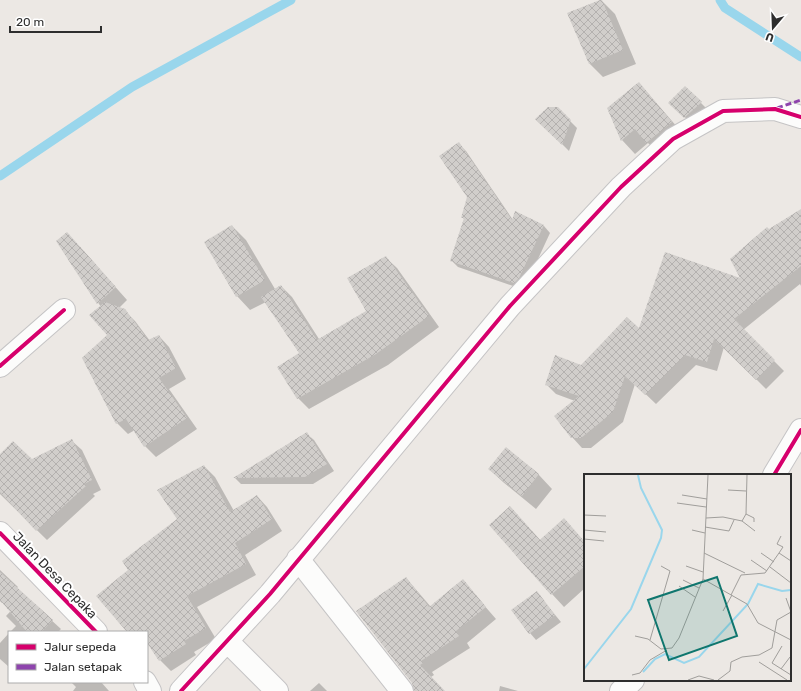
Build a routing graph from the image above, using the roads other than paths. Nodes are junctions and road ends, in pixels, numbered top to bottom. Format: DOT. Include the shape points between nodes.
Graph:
graph roads {
  1 [pos="801,100"];
  2 [pos="775,109"];
  3 [pos="801,117"];
  4 [pos="64,310"];
  5 [pos="0,366"];
  6 [pos="801,430"];
  7 [pos="775,474"];
  8 [pos="0,533"];
  9 [pos="298,559"];
  10 [pos="95,631"];
  11 [pos="226,641"];
  12 [pos="632,681"];
  13 [pos="181,691"];
  14 [pos="277,691"];
  15 [pos="402,691"];
  16 [pos="621,691"];
  1 -- 2 [label="street"];
  2 -- 3 [label="street"];
  2 -- 9 [label="street" via="723,111 673,139 627,182 510,306"];
  4 -- 5 [label="street"];
  6 -- 7 [label="street"];
  8 -- 10 [label="street, Jalan Desa Cepaka"];
  9 -- 11 [label="street"];
  9 -- 15 [label="street"];
  11 -- 13 [label="street"];
  11 -- 14 [label="street"];
  12 -- 16 [label="street"];
}
